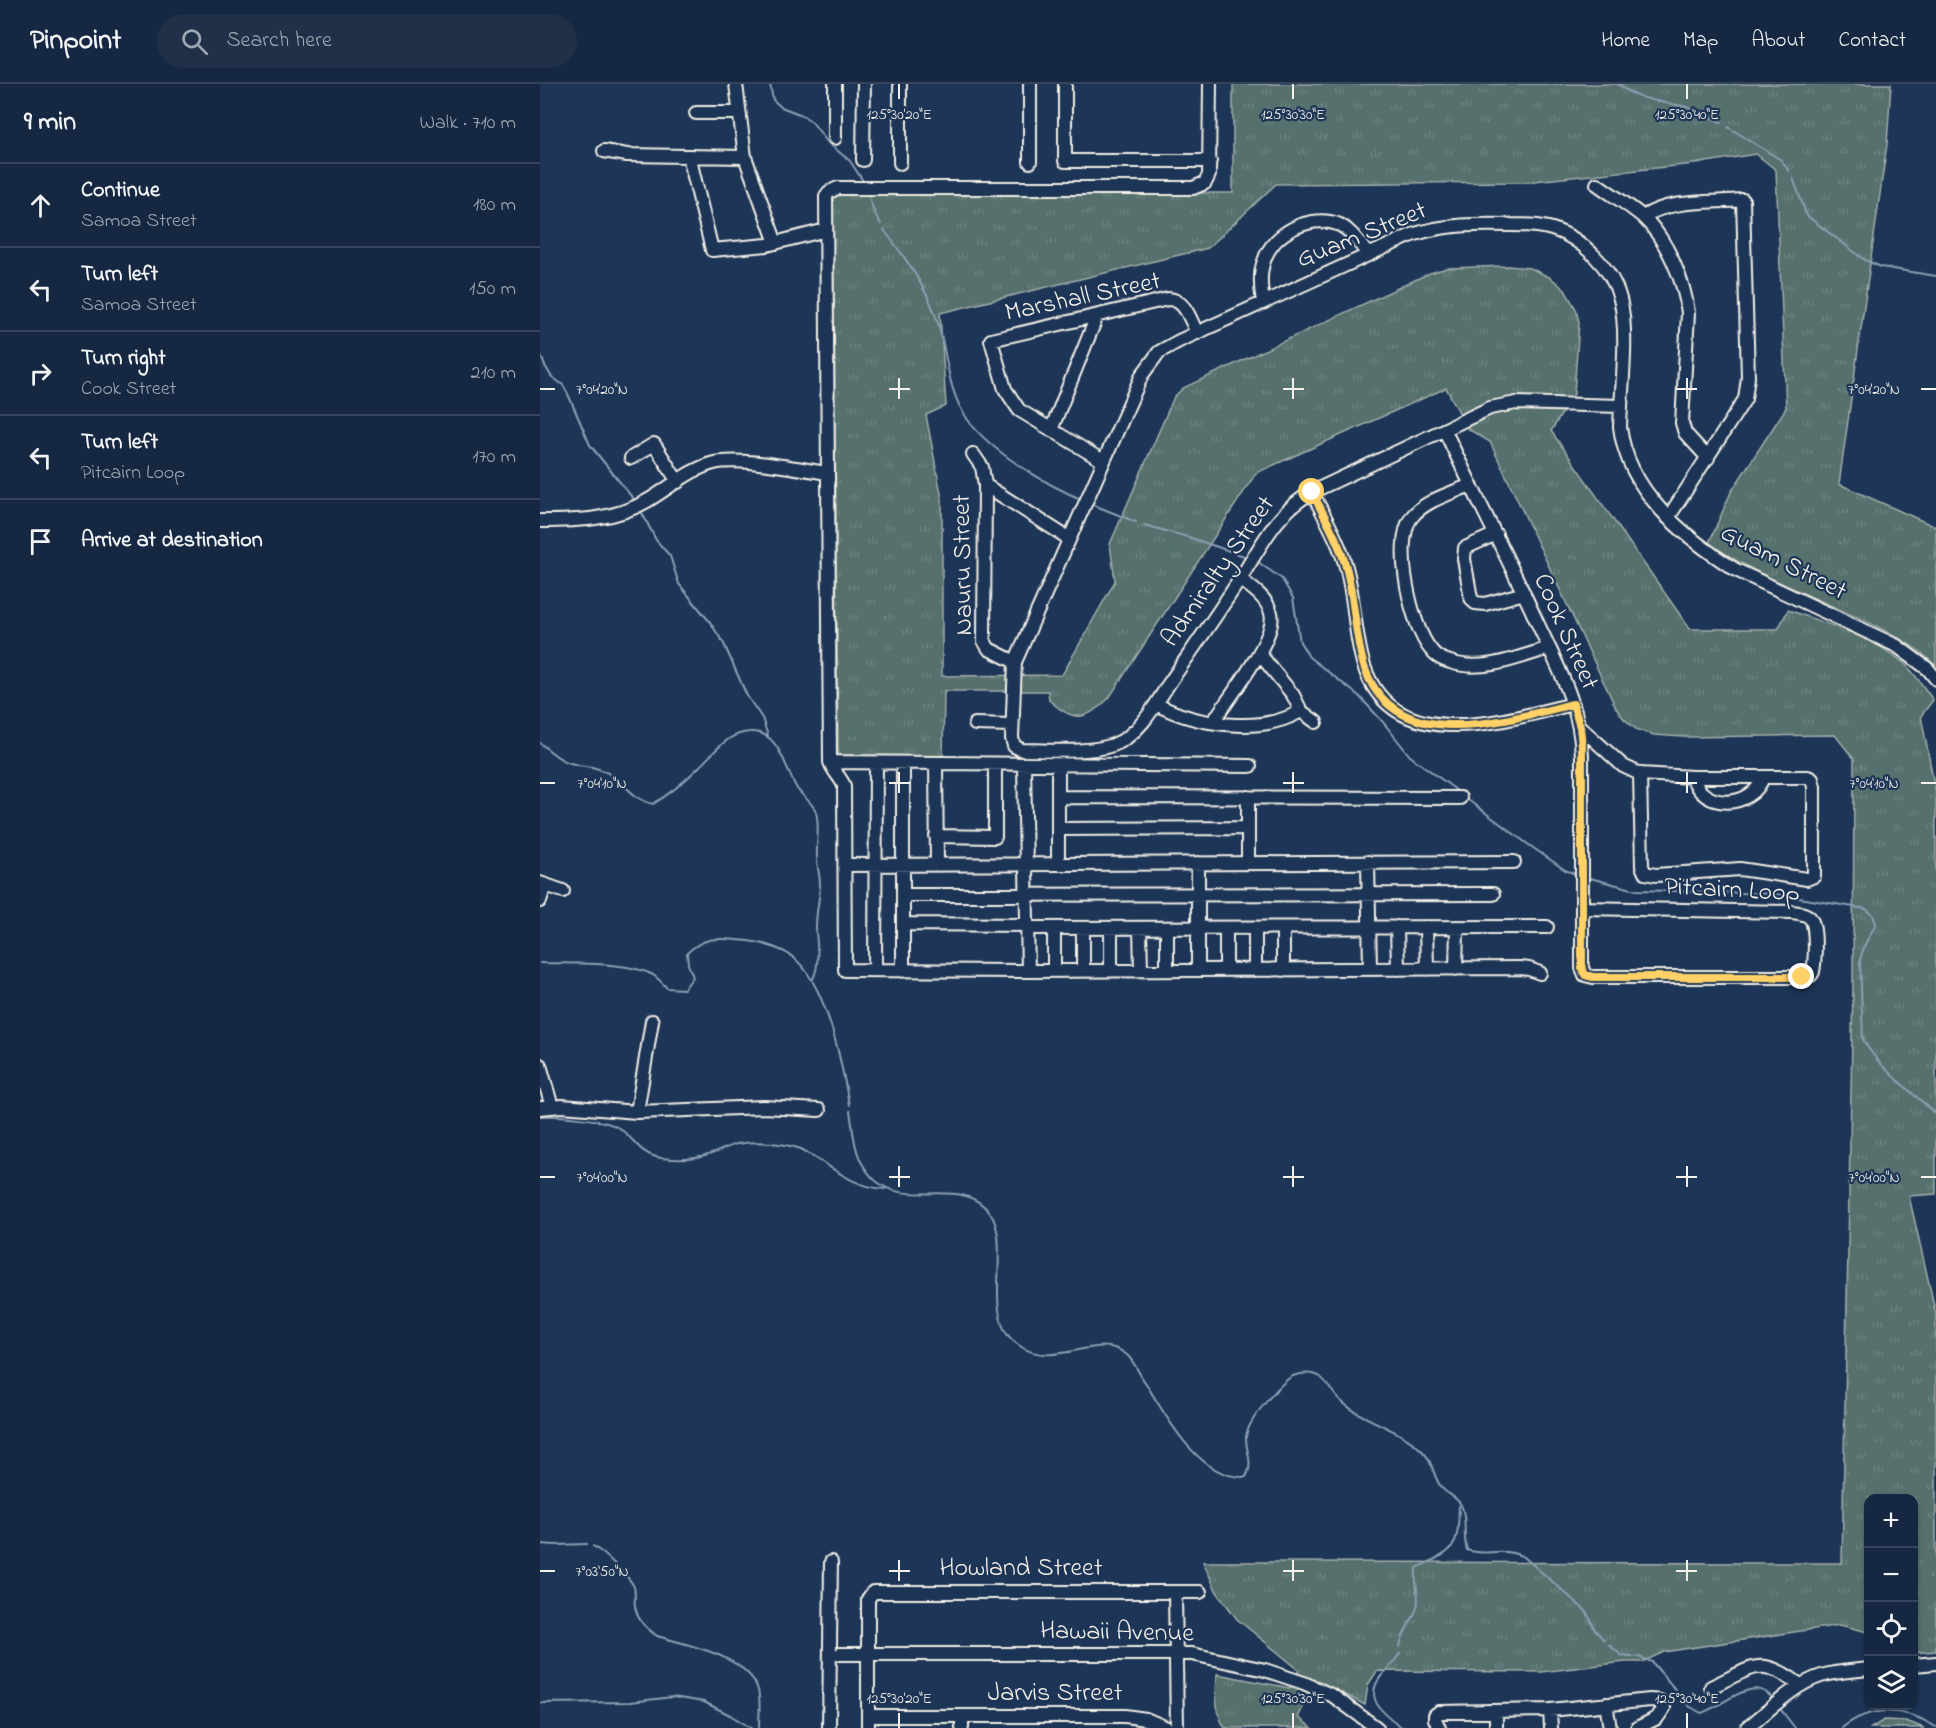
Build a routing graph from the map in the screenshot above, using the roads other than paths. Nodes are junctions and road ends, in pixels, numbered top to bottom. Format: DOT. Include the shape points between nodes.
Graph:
graph roads {
  1 [pos="736,84"];
  2 [pos="835,84"];
  3 [pos="864,84"];
  4 [pos="900,84"];
  5 [pos="1030,84"];
  6 [pos="1065,84"];
  7 [pos="1210,84"];
  8 [pos="739,112"];
  9 [pos="696,113"];
  10 [pos="834,138"];
  11 [pos="604,151"];
  12 [pos="689,156"];
  13 [pos="744,157"];
  14 [pos="863,160"];
  15 [pos="1210,161"];
  16 [pos="1030,162"];
  17 [pos="900,163"];
  18 [pos="1597,184"];
  19 [pos="1643,217"];
  20 [pos="826,230"];
  21 [pos="776,243"];
  22 [pos="1369,255"];
  23 [pos="1263,302"];
  24 [pos="1097,316"];
  25 [pos="1197,333"];
  26 [pos="1620,406"];
  27 [pos="1050,430"];
  28 [pos="1446,431"];
  29 [pos="973,454"];
  30 [pos="631,458"];
  31 [pos="1708,458"];
  32 [pos="1103,461"];
  33 [pos="828,473"];
  34 [pos="678,482"];
  35 [pos="986,485"];
  36 [pos="1471,485"];
  37 [pos="1312,492"];
  38 [pos="1668,518"];
  39 [pos="540,522"];
  40 [pos="1496,534"];
  41 [pos="1068,538"];
  42 [pos="1240,579"];
  43 [pos="1524,594"];
  44 [pos="1549,648"];
  45 [pos="1259,653"];
  46 [pos="1014,662"];
  47 [pos="1936,679"];
  48 [pos="1155,704"];
  49 [pos="1573,704"];
  50 [pos="1301,711"];
  51 [pos="1213,722"];
  52 [pos="1316,722"];
  53 [pos="975,724"];
  54 [pos="1012,725"];
  55 [pos="1580,727"];
  56 [pos="1014,746"];
  57 [pos="830,762"];
  58 [pos="876,763"];
  59 [pos="903,763"];
  60 [pos="936,764"];
  61 [pos="995,764"];
  62 [pos="1024,765"];
  63 [pos="1058,765"];
  64 [pos="1250,766"];
  65 [pos="1640,774"];
  66 [pos="1693,777"];
  67 [pos="1763,777"];
  68 [pos="1058,797"];
  69 [pos="1248,797"];
  70 [pos="1460,798"];
  71 [pos="1248,828"];
  72 [pos="1058,829"];
  73 [pos="936,836"];
  74 [pos="1248,862"];
  75 [pos="1368,862"];
  76 [pos="1514,862"];
  77 [pos="1058,863"];
  78 [pos="1198,863"];
  79 [pos="937,864"];
  80 [pos="1025,864"];
  81 [pos="845,865"];
  82 [pos="877,865"];
  83 [pos="904,865"];
  84 [pos="542,884"];
  85 [pos="563,891"];
  86 [pos="1493,894"];
  87 [pos="904,895"];
  88 [pos="1198,895"];
  89 [pos="1369,895"];
  90 [pos="1026,896"];
  91 [pos="540,901"];
  92 [pos="1582,908"];
  93 [pos="904,924"];
  94 [pos="1026,927"];
  95 [pos="1397,927"];
  96 [pos="1425,927"];
  97 [pos="1457,927"];
  98 [pos="1547,927"];
  99 [pos="1054,928"];
  100 [pos="1083,928"];
  101 [pos="1112,928"];
  102 [pos="1140,928"];
  103 [pos="1167,928"];
  104 [pos="1198,928"];
  105 [pos="1226,928"];
  106 [pos="1255,928"];
  107 [pos="1283,928"];
  108 [pos="1369,928"];
  109 [pos="1370,969"];
  110 [pos="1398,969"];
  111 [pos="1427,969"];
  112 [pos="1456,969"];
  113 [pos="875,970"];
  114 [pos="1083,970"];
  115 [pos="1112,970"];
  116 [pos="1141,970"];
  117 [pos="1167,970"];
  118 [pos="1198,970"];
  119 [pos="1226,970"];
  120 [pos="1255,970"];
  121 [pos="1283,970"];
  122 [pos="903,971"];
  123 [pos="1028,971"];
  124 [pos="1054,971"];
  125 [pos="1540,973"];
  126 [pos="1585,975"];
  127 [pos="652,1021"];
  128 [pos="540,1065"];
  129 [pos="546,1108"];
  130 [pos="819,1110"];
  131 [pos="637,1112"];
  132 [pos="831,1562"];
  133 [pos="1175,1592"];
  134 [pos="1200,1592"];
  135 [pos="868,1653"];
  136 [pos="840,1654"];
  137 [pos="1176,1654"];
  138 [pos="1936,1663"];
  139 [pos="1918,1665"];
  140 [pos="1864,1670"];
  141 [pos="1800,1685"];
  142 [pos="1711,1687"];
  143 [pos="1606,1704"];
  144 [pos="1550,1710"];
  145 [pos="1496,1712"];
  146 [pos="868,1722"];
  147 [pos="962,1722"];
  148 [pos="829,1728"];
  149 [pos="1167,1728"];
  150 [pos="1177,1728"];
  151 [pos="1377,1728"];
  152 [pos="1439,1728"];
  153 [pos="1496,1728"];
  154 [pos="1551,1728"];
  155 [pos="1610,1728"];
  156 [pos="1637,1728"];
  157 [pos="1747,1728"];
  1 -- 8 [label="street"];
  2 -- 10 [label="street"];
  3 -- 14 [label="street"];
  4 -- 17 [label="street"];
  5 -- 16 [label="street"];
  6 -- 15 [label="street" via="1065,161"];
  7 -- 15 [label="street"];
  8 -- 9 [label="street"];
  8 -- 13 [label="street"];
  11 -- 12 [label="street"];
  12 -- 13 [label="street"];
  12 -- 21 [label="street" via="712,250"];
  13 -- 21 [label="street"];
  15 -- 20 [label="street" via="1204,183 1187,189 833,189 826,196"];
  18 -- 19 [label="street"];
  19 -- 31 [label="street" via="1664,244 1687,298 1682,423 1685,433"];
  19 -- 31 [label="street" via="1670,206 1743,200 1747,388 1739,411"];
  20 -- 21 [label="street"];
  20 -- 33 [label="street"];
  22 -- 23 [label="street, Guam Street"];
  22 -- 23 [label="street" via="1341,226 1320,221 1296,226 1273,244 1263,261"];
  22 -- 26 [label="street, Guam Street" via="1430,229 1461,225 1551,228 1580,243 1608,273 1620,297 1624,336"];
  23 -- 25 [label="street, Guam Street"];
  24 -- 25 [label="street, Marshall Street" via="1174,299 1184,306"];
  24 -- 27 [label="street"];
  24 -- 27 [label="street, Marshall Street" via="991,340 1011,400 1019,410"];
  25 -- 32 [label="street, Guam Street" via="1159,352 1150,362"];
  26 -- 28 [label="street, Admiralty Street" via="1503,404"];
  26 -- 38 [label="street, Guam Street" via="1626,456 1648,495"];
  27 -- 32 [label="street, Marshall Street"];
  28 -- 36 [label="street, Cook Street"];
  28 -- 37 [label="street, Admiralty Street"];
  29 -- 35 [label="street, Nauru Street" via="982,467"];
  30 -- 34 [label="street" via="654,444"];
  31 -- 38 [label="street"];
  32 -- 41 [label="street, Guam Street"];
  33 -- 34 [label="street" via="729,461 703,467"];
  33 -- 57 [label="street"];
  34 -- 39 [label="street" via="637,507 615,514"];
  35 -- 41 [label="street"];
  35 -- 46 [label="street, Nauru Street" via="984,641 989,649"];
  36 -- 40 [label="street, Cook Street"];
  36 -- 44 [label="street" via="1416,512 1406,529 1405,571 1418,628 1432,652 1451,663 1502,662"];
  37 -- 42 [label="street, Admiralty Street" via="1284,513"];
  37 -- 49 [label="street" via="1346,566 1364,666 1385,701 1412,718 1459,726 1494,723"];
  38 -- 47 [label="street, Guam Street" via="1736,570 1897,646"];
  40 -- 43 [label="street, Cook Street"];
  40 -- 43 [label="street" via="1465,548 1471,598 1480,605"];
  41 -- 46 [label="street, Guam Street"];
  42 -- 45 [label="street" via="1265,601 1271,612 1272,624"];
  42 -- 48 [label="street, Admiralty Street"];
  43 -- 44 [label="street, Cook Street"];
  44 -- 49 [label="street, Cook Street"];
  45 -- 50 [label="street"];
  45 -- 51 [label="street"];
  46 -- 54 [label="street, Guam Street"];
  48 -- 51 [label="street" via="1185,717"];
  48 -- 56 [label="street, Admiralty Street" via="1133,732 1115,744 1092,749 1022,750"];
  49 -- 55 [label="street, Cook Street"];
  50 -- 51 [label="street" via="1286,719 1260,724"];
  50 -- 52 [label="street"];
  53 -- 54 [label="street"];
  54 -- 56 [label="street, Guam Street"];
  55 -- 65 [label="street" via="1623,766"];
  55 -- 92 [label="street, Cook Street"];
  57 -- 58 [label="street"];
  57 -- 81 [label="street" via="844,786"];
  58 -- 59 [label="street"];
  58 -- 82 [label="street"];
  59 -- 60 [label="street"];
  59 -- 83 [label="street"];
  60 -- 61 [label="street"];
  60 -- 73 [label="street"];
  61 -- 62 [label="street"];
  61 -- 73 [label="street" via="995,837"];
  62 -- 63 [label="street"];
  62 -- 80 [label="street"];
  63 -- 64 [label="street"];
  63 -- 68 [label="street"];
  65 -- 66 [label="street"];
  65 -- 67 [label="street" via="1645,873 1740,869 1812,879 1816,872 1812,779"];
  66 -- 67 [label="street"];
  66 -- 67 [label="street" via="1702,794 1725,801 1753,794"];
  68 -- 69 [label="street"];
  68 -- 72 [label="street"];
  69 -- 70 [label="street"];
  69 -- 71 [label="street"];
  71 -- 72 [label="street"];
  71 -- 74 [label="street"];
  72 -- 77 [label="street"];
  73 -- 79 [label="street"];
  74 -- 75 [label="street"];
  74 -- 78 [label="street"];
  75 -- 76 [label="street"];
  75 -- 89 [label="street"];
  77 -- 78 [label="street"];
  77 -- 80 [label="street"];
  78 -- 88 [label="street"];
  79 -- 80 [label="street"];
  79 -- 83 [label="street"];
  80 -- 90 [label="street"];
  81 -- 82 [label="street"];
  81 -- 113 [label="street" via="844,970"];
  82 -- 83 [label="street"];
  82 -- 113 [label="street"];
  83 -- 87 [label="street"];
  84 -- 85 [label="street"];
  84 -- 91 [label="street"];
  86 -- 89 [label="street"];
  87 -- 90 [label="street"];
  87 -- 93 [label="street"];
  88 -- 89 [label="street"];
  88 -- 90 [label="street"];
  88 -- 104 [label="street"];
  89 -- 108 [label="street"];
  90 -- 94 [label="street"];
  92 -- 126 [label="street, Cook Street"];
  92 -- 126 [label="street, Pitcairn Loop" via="1792,912 1809,917 1814,928 1814,968 1807,976"];
  93 -- 94 [label="street"];
  93 -- 122 [label="street"];
  94 -- 99 [label="street"];
  94 -- 123 [label="street"];
  95 -- 96 [label="street"];
  95 -- 108 [label="street"];
  95 -- 110 [label="street"];
  96 -- 97 [label="street"];
  96 -- 111 [label="street"];
  97 -- 98 [label="street"];
  97 -- 112 [label="street"];
  99 -- 100 [label="street"];
  99 -- 124 [label="street"];
  100 -- 101 [label="street"];
  100 -- 114 [label="street"];
  101 -- 102 [label="street"];
  101 -- 115 [label="street"];
  102 -- 103 [label="street"];
  102 -- 116 [label="street"];
  103 -- 104 [label="street"];
  103 -- 117 [label="street"];
  104 -- 105 [label="street"];
  104 -- 118 [label="street"];
  105 -- 106 [label="street"];
  105 -- 119 [label="street"];
  106 -- 107 [label="street"];
  106 -- 120 [label="street"];
  107 -- 108 [label="street"];
  107 -- 121 [label="street"];
  108 -- 109 [label="street"];
  109 -- 110 [label="street"];
  109 -- 121 [label="street"];
  110 -- 111 [label="street"];
  111 -- 112 [label="street"];
  112 -- 125 [label="street" via="1529,969"];
  113 -- 122 [label="street"];
  114 -- 115 [label="street"];
  114 -- 124 [label="street"];
  115 -- 116 [label="street"];
  116 -- 117 [label="street"];
  117 -- 118 [label="street"];
  118 -- 119 [label="street"];
  119 -- 120 [label="street"];
  120 -- 121 [label="street"];
  122 -- 123 [label="street"];
  123 -- 124 [label="street"];
  127 -- 131 [label="street"];
  128 -- 129 [label="street"];
  129 -- 131 [label="street"];
  130 -- 131 [label="street" via="764,1107"];
  132 -- 148 [label="street"];
  133 -- 134 [label="street, Howland Street"];
  133 -- 135 [label="street, Howland Street" via="873,1592 868,1599"];
  133 -- 137 [label="street"];
  135 -- 136 [label="street, Hawaii Avenue"];
  135 -- 137 [label="street, Hawaii Avenue"];
  135 -- 146 [label="street, Howland Street"];
  137 -- 150 [label="street"];
  137 -- 151 [label="street, Hawaii Avenue" via="1208,1657 1304,1683 1333,1696"];
  138 -- 139 [label="street"];
  140 -- 141 [label="street" via="1829,1674"];
  141 -- 142 [label="street" via="1777,1670 1762,1666"];
  141 -- 157 [label="street"];
  143 -- 144 [label="street"];
  143 -- 155 [label="street"];
  143 -- 156 [label="street" via="1660,1701 1664,1708 1661,1715"];
  144 -- 145 [label="street"];
  144 -- 154 [label="street"];
  145 -- 152 [label="street" via="1439,1712 1435,1719"];
  145 -- 153 [label="street"];
  146 -- 147 [label="street, Jarvis Street"];
  147 -- 149 [label="street, Jarvis Street" via="1125,1716"];
}
